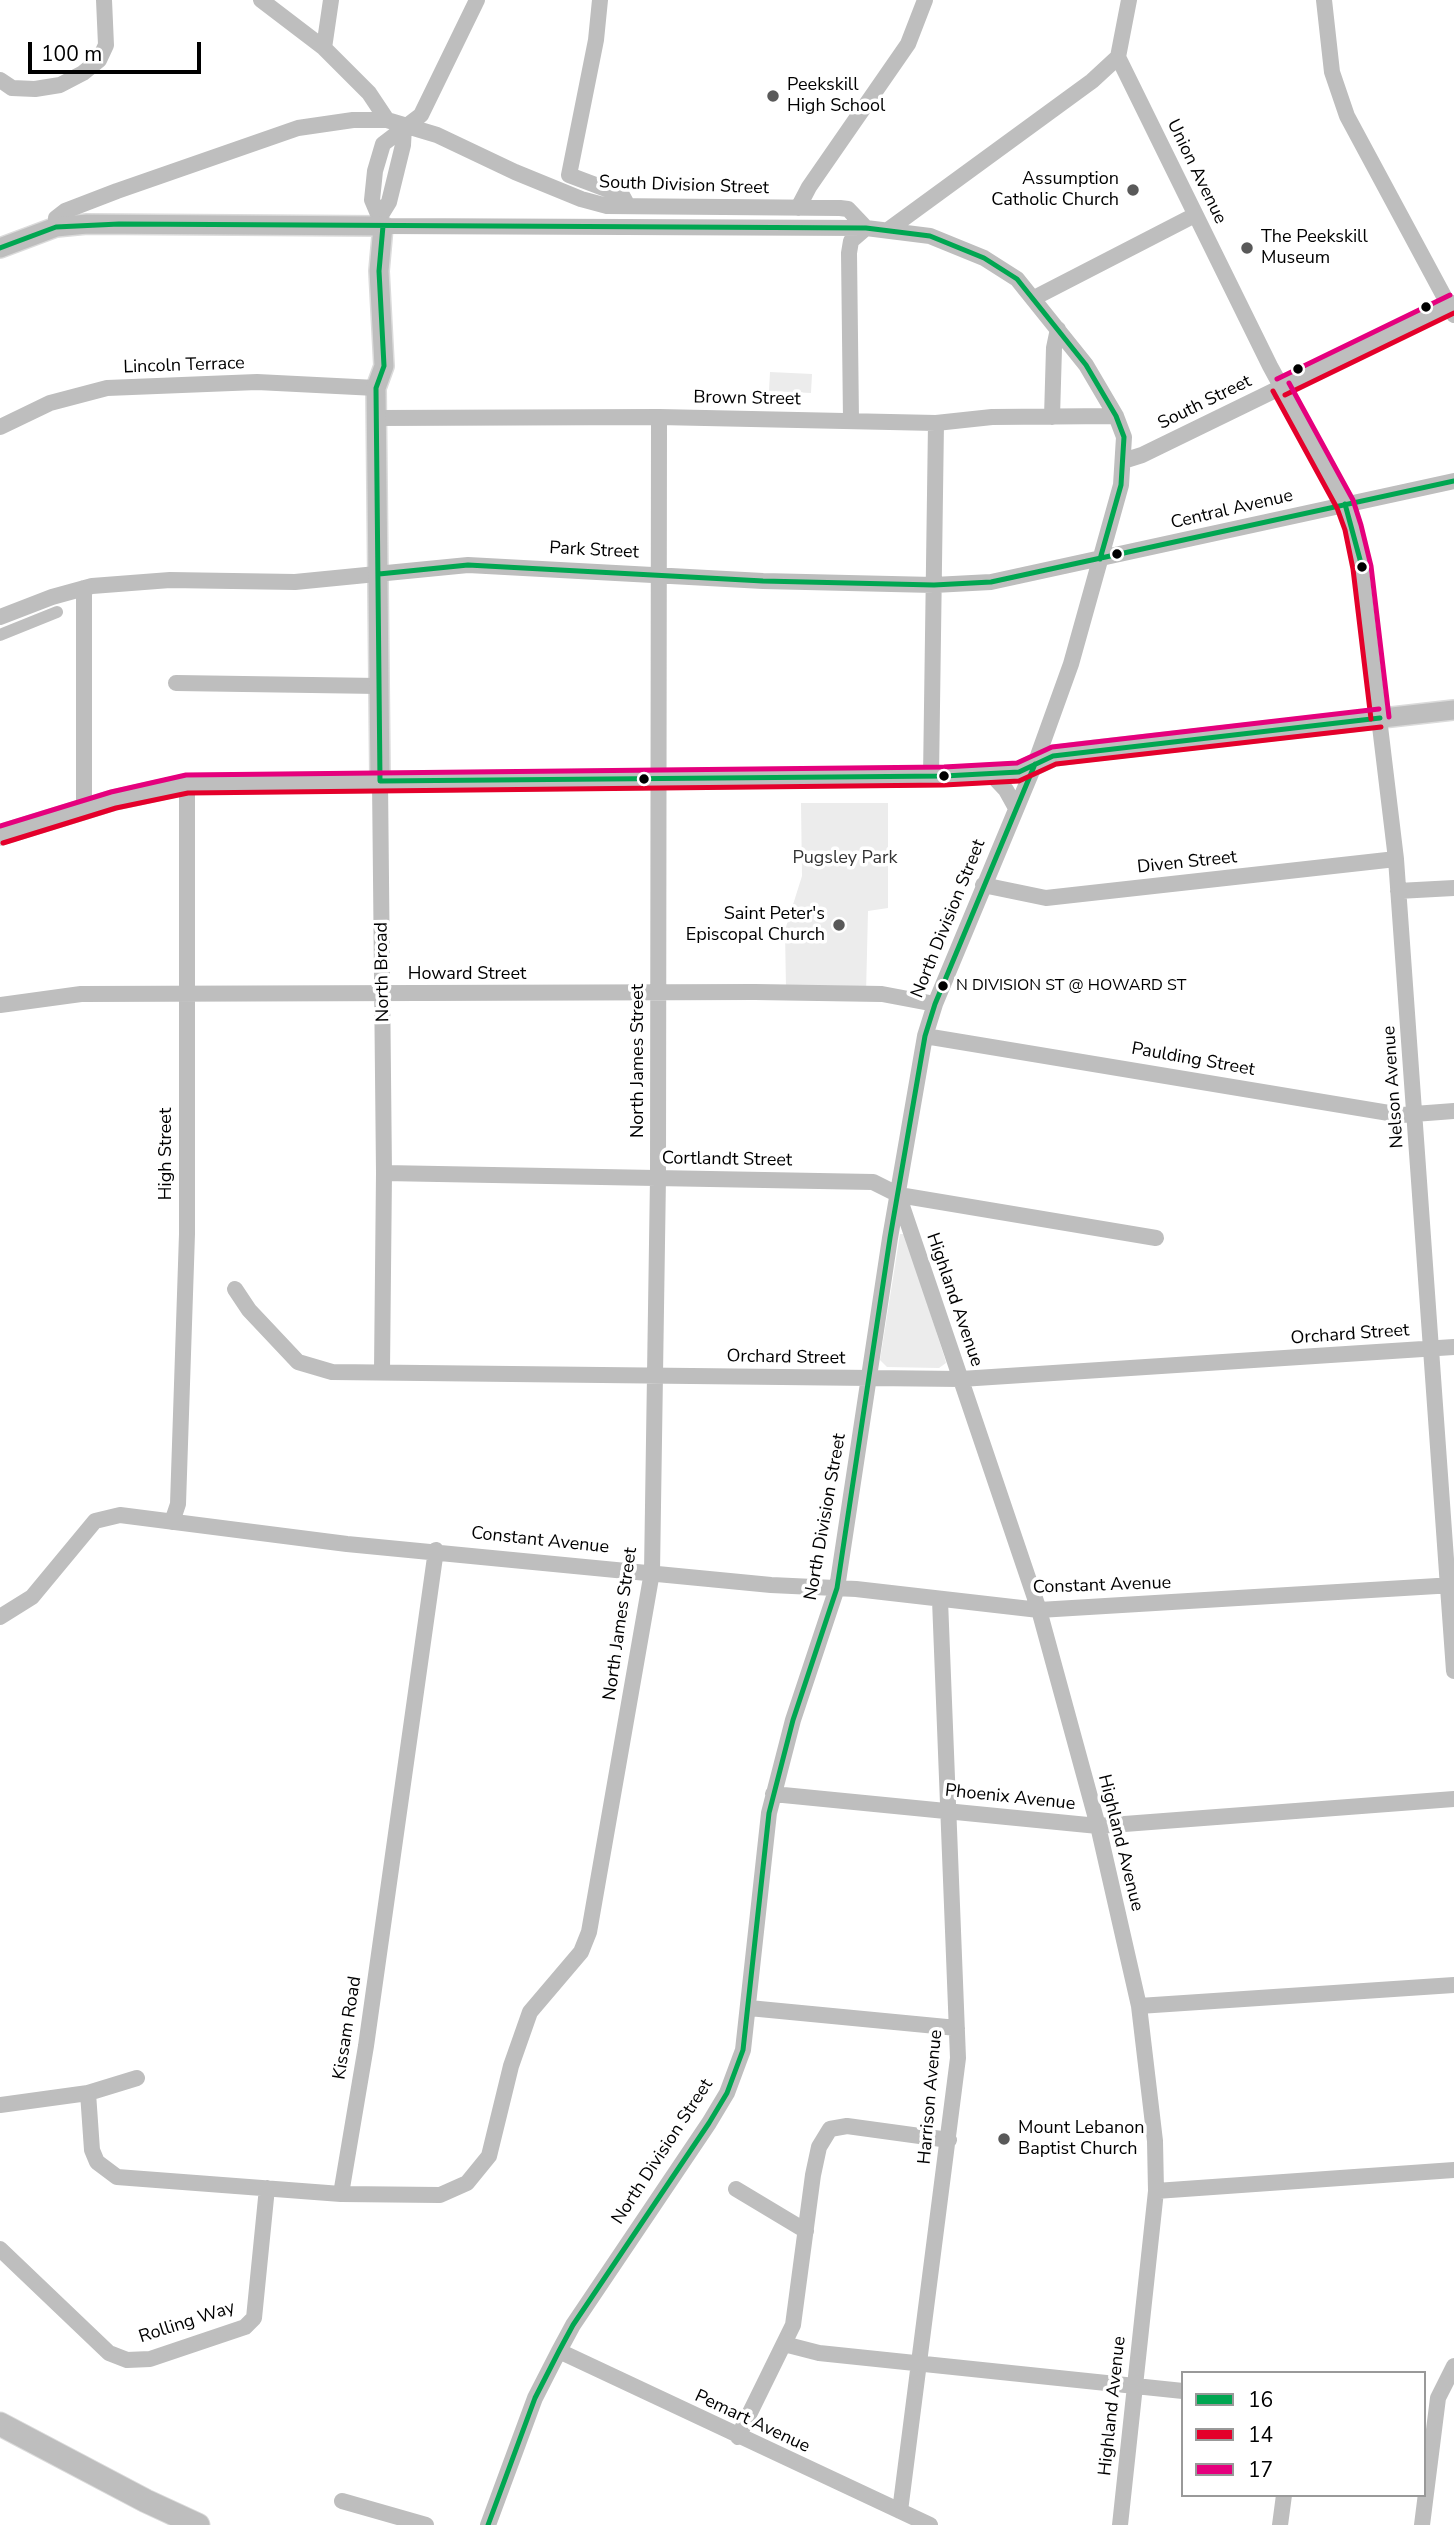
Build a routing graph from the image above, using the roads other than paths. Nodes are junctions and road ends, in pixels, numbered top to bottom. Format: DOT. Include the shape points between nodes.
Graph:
graph roads {
  1 [pos="104,0"];
  2 [pos="261,0"];
  3 [pos="331,0"];
  4 [pos="477,0"];
  5 [pos="600,0"];
  6 [pos="925,0"];
  7 [pos="1129,0"];
  8 [pos="1324,0"];
  9 [pos="324,48"];
  10 [pos="1118,57"];
  11 [pos="0,80"];
  12 [pos="387,120"];
  13 [pos="404,127"];
  14 [pos="628,206"];
  15 [pos="798,208"];
  16 [pos="1195,215"];
  17 [pos="382,220"];
  18 [pos="55,227"];
  19 [pos="866,228"];
  20 [pos="888,230"];
  21 [pos="0,247"];
  22 [pos="1034,298"];
  23 [pos="1453,308"];
  24 [pos="1058,328"];
  25 [pos="1281,387"];
  26 [pos="376,388"];
  27 [pos="1116,416"];
  28 [pos="659,417"];
  29 [pos="1052,417"];
  30 [pos="377,418"];
  31 [pos="851,420"];
  32 [pos="936,423"];
  33 [pos="0,427"];
  34 [pos="1123,461"];
  35 [pos="1454,481"];
  36 [pos="1345,504"];
  37 [pos="1100,559"];
  38 [pos="379,574"];
  39 [pos="658,574"];
  40 [pos="934,585"];
  41 [pos="83,588"];
  42 [pos="0,617"];
  43 [pos="176,683"];
  44 [pos="379,686"];
  45 [pos="1454,710"];
  46 [pos="1380,718"];
  47 [pos="1035,764"];
  48 [pos="990,773"];
  49 [pos="932,776"];
  50 [pos="658,779"];
  51 [pos="380,781"];
  52 [pos="187,784"];
  53 [pos="1016,808"];
  54 [pos="84,810"];
  55 [pos="0,835"];
  56 [pos="1396,859"];
  57 [pos="983,885"];
  58 [pos="1454,888"];
  59 [pos="1398,891"];
  60 [pos="658,994"];
  61 [pos="186,995"];
  62 [pos="383,995"];
  63 [pos="935,1004"];
  64 [pos="0,1005"];
  65 [pos="925,1036"];
  66 [pos="1454,1111"];
  67 [pos="1416,1114"];
  68 [pos="384,1173"];
  69 [pos="658,1177"];
  70 [pos="899,1195"];
  71 [pos="1156,1238"];
  72 [pos="235,1289"];
  73 [pos="1454,1347"];
  74 [pos="1432,1349"];
  75 [pos="382,1370"];
  76 [pos="656,1374"];
  77 [pos="869,1379"];
  78 [pos="961,1379"];
  79 [pos="172,1522"];
  80 [pos="436,1550"];
  81 [pos="652,1572"];
  82 [pos="1451,1586"];
  83 [pos="837,1588"];
  84 [pos="940,1600"];
  85 [pos="1039,1610"];
  86 [pos="0,1617"];
  87 [pos="1454,1671"];
  88 [pos="773,1794"];
  89 [pos="1454,1799"];
  90 [pos="949,1811"];
  91 [pos="1098,1826"];
  92 [pos="1454,1985"];
  93 [pos="1139,2006"];
  94 [pos="749,2008"];
  95 [pos="957,2028"];
  96 [pos="137,2078"];
  97 [pos="88,2093"];
  98 [pos="0,2105"];
  99 [pos="949,2140"];
  100 [pos="1454,2170"];
  101 [pos="267,2189"];
  102 [pos="736,2189"];
  103 [pos="1156,2191"];
  104 [pos="341,2194"];
  105 [pos="806,2231"];
  106 [pos="0,2249"];
  107 [pos="783,2344"];
  108 [pos="559,2351"];
  109 [pos="919,2364"];
  110 [pos="1454,2366"];
  111 [pos="1135,2386"];
  112 [pos="1181,2390"];
  113 [pos="0,2424"];
  114 [pos="738,2437"];
  115 [pos="1426,2481"];
  116 [pos="1284,2497"];
  117 [pos="1425,2497"];
  118 [pos="342,2501"];
  119 [pos="900,2511"];
  120 [pos="198,2525"];
  121 [pos="426,2525"];
  122 [pos="488,2525"];
  123 [pos="930,2525"];
  124 [pos="1120,2525"];
  125 [pos="1280,2525"];
  126 [pos="1422,2525"];
  1 -- 11 [label="street" via="106,45 99,60 83,73 60,85 35,89 12,88"];
  2 -- 9 [label="street"];
  3 -- 9 [label="street"];
  4 -- 13 [label="street" via="421,115"];
  5 -- 14 [label="street" via="569,175 622,195"];
  6 -- 15 [label="street" via="902,55"];
  7 -- 10 [label="street"];
  8 -- 23 [label="street" via="1332,72 1347,116"];
  9 -- 12 [label="street" via="369,93"];
  10 -- 16 [label="street, Union Avenue"];
  10 -- 20 [label="street" via="1092,81"];
  12 -- 13 [label="street, South Division Street"];
  12 -- 18 [label="street, South Division Street" via="335,120 298,128 88,202 56,218"];
  13 -- 14 [label="street, South Division Street" via="437,135 581,200"];
  13 -- 17 [label="street" via="383,144 375,171 372,200"];
  14 -- 15 [label="street, South Division Street"];
  15 -- 19 [label="street, South Division Street" via="848,209"];
  16 -- 22 [label="street"];
  16 -- 25 [label="street, Union Avenue"];
  17 -- 18 [label="main road"];
  17 -- 19 [label="street"];
  17 -- 26 [label="main road, North Broad" via="379,271 384,366"];
  18 -- 21 [label="main road"];
  19 -- 20 [label="street"];
  19 -- 31 [label="street" via="851,241 849,253"];
  20 -- 22 [label="street" via="930,236 984,258 1017,279"];
  22 -- 24 [label="street"];
  23 -- 25 [label="street, South Street"];
  24 -- 27 [label="street"];
  24 -- 29 [label="street"];
  25 -- 34 [label="street, South Street"];
  25 -- 36 [label="street, Union Avenue"];
  26 -- 30 [label="main road, North Broad"];
  26 -- 33 [label="street, Lincoln Terrace" via="257,383 107,388 50,402"];
  27 -- 29 [label="street, Brown Street"];
  27 -- 34 [label="street" via="1124,437"];
  28 -- 30 [label="street, Brown Street"];
  28 -- 31 [label="street, Brown Street"];
  28 -- 39 [label="street, North James Street"];
  29 -- 32 [label="street, Brown Street"];
  30 -- 38 [label="main road, North Broad"];
  31 -- 32 [label="street, Brown Street"];
  32 -- 40 [label="street"];
  34 -- 37 [label="street" via="1121,485"];
  35 -- 36 [label="street, Central Avenue"];
  36 -- 37 [label="street, Central Avenue"];
  36 -- 46 [label="street, Nelson Avenue" via="1362,567"];
  37 -- 40 [label="street, Park Street" via="991,582"];
  37 -- 47 [label="street, North Division Street" via="1071,664"];
  38 -- 39 [label="street, Park Street" via="468,565"];
  38 -- 41 [label="street, Park Street" via="306,581 170,580"];
  38 -- 44 [label="main road, North Broad"];
  39 -- 40 [label="street, Park Street"];
  39 -- 50 [label="street, North James Street"];
  40 -- 49 [label="street"];
  41 -- 42 [label="street, Park Street"];
  41 -- 54 [label="street"];
  43 -- 44 [label="street"];
  44 -- 51 [label="main road, North Broad"];
  45 -- 46 [label="main road"];
  46 -- 47 [label="main road" via="1082,752"];
  46 -- 56 [label="street, Nelson Avenue"];
  47 -- 48 [label="main road" via="1019,772"];
  47 -- 53 [label="street, North Division Street"];
  48 -- 49 [label="main road"];
  48 -- 53 [label="street"];
  49 -- 50 [label="main road"];
  50 -- 51 [label="main road"];
  50 -- 60 [label="street, North James Street"];
  51 -- 52 [label="main road"];
  51 -- 62 [label="street, North Broad"];
  52 -- 54 [label="main road"];
  52 -- 61 [label="street, High Street"];
  53 -- 57 [label="street, North Division Street"];
  54 -- 55 [label="main road"];
  56 -- 57 [label="street, Diven Street" via="1046,898"];
  56 -- 59 [label="street, Nelson Avenue"];
  57 -- 63 [label="street, North Division Street"];
  58 -- 59 [label="street"];
  59 -- 67 [label="street, Nelson Avenue"];
  60 -- 62 [label="street, Howard Street"];
  60 -- 63 [label="street, Howard Street" via="882,994"];
  60 -- 69 [label="street, North James Street"];
  61 -- 62 [label="street, Howard Street"];
  61 -- 64 [label="street, Howard Street" via="80,994"];
  61 -- 79 [label="street, High Street" via="186,1248 178,1504"];
  62 -- 68 [label="street, North Broad"];
  63 -- 65 [label="street, North Division Street"];
  65 -- 67 [label="street, Paulding Street"];
  65 -- 70 [label="street, North Division Street"];
  66 -- 67 [label="street, Paulding Street"];
  67 -- 74 [label="street, Nelson Avenue"];
  68 -- 69 [label="street, Cortlandt Street"];
  68 -- 75 [label="street, North Broad"];
  69 -- 70 [label="street, Cortlandt Street" via="873,1182"];
  69 -- 76 [label="street, North James Street"];
  70 -- 71 [label="street, Cortlandt Street"];
  70 -- 77 [label="street, North Division Street"];
  70 -- 78 [label="street, Highland Avenue"];
  72 -- 75 [label="street, Orchard Street" via="298,1362 332,1372"];
  73 -- 74 [label="street, Orchard Street"];
  74 -- 78 [label="street, Orchard Street"];
  74 -- 82 [label="street, Nelson Avenue"];
  75 -- 76 [label="street, Orchard Street"];
  76 -- 77 [label="street, Orchard Street"];
  76 -- 81 [label="street, North James Street"];
  77 -- 78 [label="street, Orchard Street"];
  77 -- 83 [label="street, North Division Street"];
  78 -- 85 [label="street, Highland Avenue"];
  79 -- 80 [label="street, Constant Avenue"];
  79 -- 86 [label="street, Constant Avenue" via="125,1516 95,1521 32,1597"];
  80 -- 81 [label="street, Constant Avenue"];
  80 -- 104 [label="street, Kissam Road"];
  81 -- 83 [label="street, Constant Avenue"];
  81 -- 104 [label="street, North James Street" via="589,1932 581,1952 530,2012 489,2155 467,2183 440,2195"];
  82 -- 85 [label="street, Constant Avenue"];
  82 -- 87 [label="street, Nelson Avenue"];
  83 -- 84 [label="street, Constant Avenue"];
  83 -- 88 [label="street, North Division Street"];
  84 -- 85 [label="street, Constant Avenue"];
  84 -- 90 [label="street, Harrison Avenue"];
  85 -- 91 [label="street, Highland Avenue"];
  88 -- 90 [label="street, Phoenix Avenue"];
  88 -- 94 [label="street, North Division Street"];
  89 -- 91 [label="street, Phoenix Avenue"];
  90 -- 91 [label="street, Phoenix Avenue"];
  90 -- 95 [label="street, Harrison Avenue"];
  91 -- 93 [label="street, Highland Avenue"];
  92 -- 93 [label="street"];
  93 -- 103 [label="street, Highland Avenue"];
  94 -- 95 [label="street"];
  94 -- 108 [label="street, North Division Street" via="743,2050 727,2093"];
  95 -- 99 [label="street, Harrison Avenue"];
  96 -- 97 [label="street"];
  97 -- 98 [label="street"];
  97 -- 101 [label="street" via="92,2150 97,2162 117,2177"];
  99 -- 105 [label="street" via="847,2126 830,2129 821,2143"];
  99 -- 109 [label="street, Harrison Avenue"];
  100 -- 103 [label="street"];
  101 -- 104 [label="street"];
  101 -- 106 [label="street, Rolling Way" via="254,2318 245,2327 150,2359 127,2360 109,2353"];
  102 -- 105 [label="street"];
  103 -- 111 [label="street, Highland Avenue"];
  105 -- 107 [label="street" via="793,2325"];
  107 -- 109 [label="street" via="819,2353"];
  107 -- 114 [label="street"];
  108 -- 114 [label="street, Pemart Avenue"];
  108 -- 122 [label="street, North Division Street" via="536,2398"];
  109 -- 111 [label="street"];
  109 -- 119 [label="street, Harrison Avenue"];
  110 -- 115 [label="street" via="1438,2398"];
  111 -- 112 [label="street"];
  111 -- 124 [label="street, Highland Avenue"];
  113 -- 120 [label="highway"];
  114 -- 119 [label="street, Pemart Avenue"];
  116 -- 125 [label="street"];
  117 -- 126 [label="street"];
  118 -- 121 [label="street"];
  119 -- 123 [label="street, Pemart Avenue"];
}
